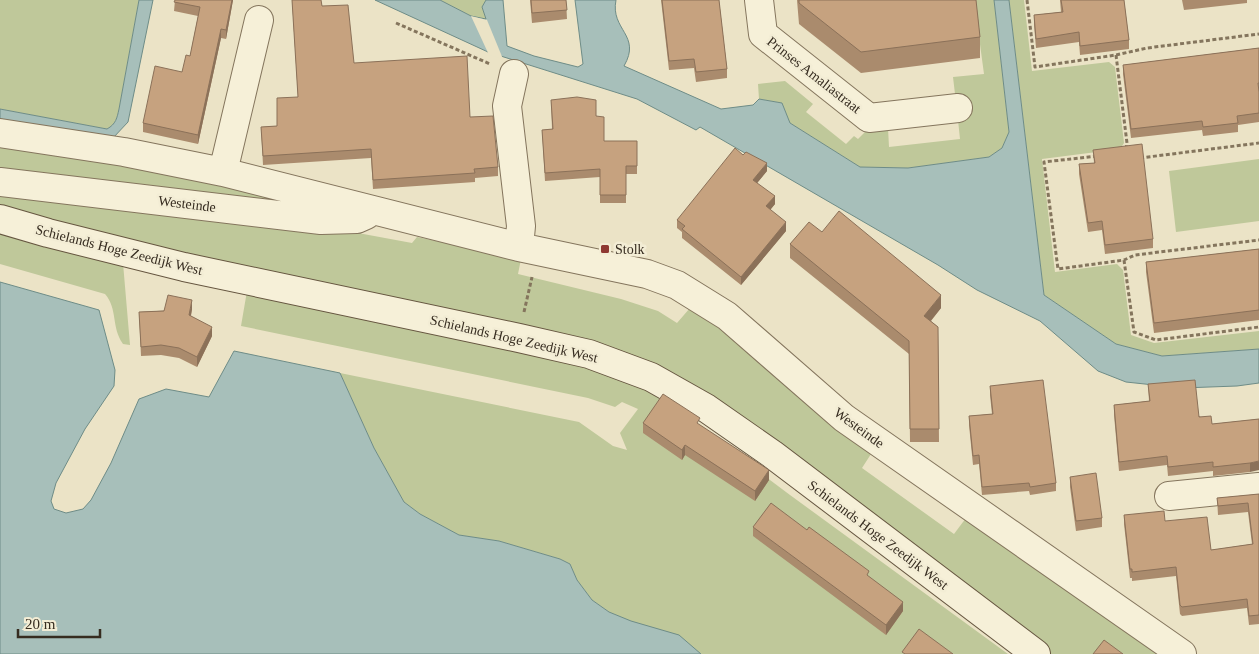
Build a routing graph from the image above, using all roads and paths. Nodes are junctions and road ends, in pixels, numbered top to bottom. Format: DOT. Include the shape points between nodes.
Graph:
graph roads {
  1 [pos="759,0"];
  2 [pos="1027,0"];
  3 [pos="259,20"];
  4 [pos="396,23"];
  5 [pos="1259,34"];
  6 [pos="1116,55"];
  7 [pos="514,74"];
  8 [pos="958,108"];
  9 [pos="0,133"];
  10 [pos="1259,143"];
  11 [pos="1125,150"];
  12 [pos="1105,155"];
  13 [pos="1134,159"];
  14 [pos="223,172"];
  15 [pos="0,182"];
  16 [pos="368,208"];
  17 [pos="0,219"];
  18 [pos="1259,240"];
  19 [pos="519,247"];
  20 [pos="1124,260"];
  21 [pos="1259,327"];
  22 [pos="1259,487"];
  23 [pos="1169,496"];
  24 [pos="1036,654"];
  25 [pos="1182,654"];
  1 -- 8 [label="street, Prinses Amaliastraat" via="762,34 869,118"];
  2 -- 6 [label="path" via="1036,67"];
  3 -- 14 [label="street"];
  4 -- 7 [label="path"];
  5 -- 6 [label="path"];
  6 -- 11 [label="path" via="1127,143"];
  7 -- 19 [label="street" via="507,106 521,226"];
  9 -- 14 [label="street, Westeinde" via="124,152"];
  10 -- 13 [label="path"];
  12 -- 20 [label="path" via="1044,162 1058,269"];
  14 -- 16 [label="street, Westeinde"];
  15 -- 16 [label="street, Westeinde" via="321,220 357,219 366,215"];
  16 -- 19 [label="street, Westeinde"];
  17 -- 24 [label="street, Schielands Hoge Zeedijk West" via="184,267 589,354 651,377 706,408 772,454"];
  18 -- 20 [label="path"];
  19 -- 25 [label="street, Westeinde" via="647,274 686,290 727,316 844,418"];
  20 -- 21 [label="path" via="1134,332 1156,340"];
  22 -- 23 [label="street"];
}
